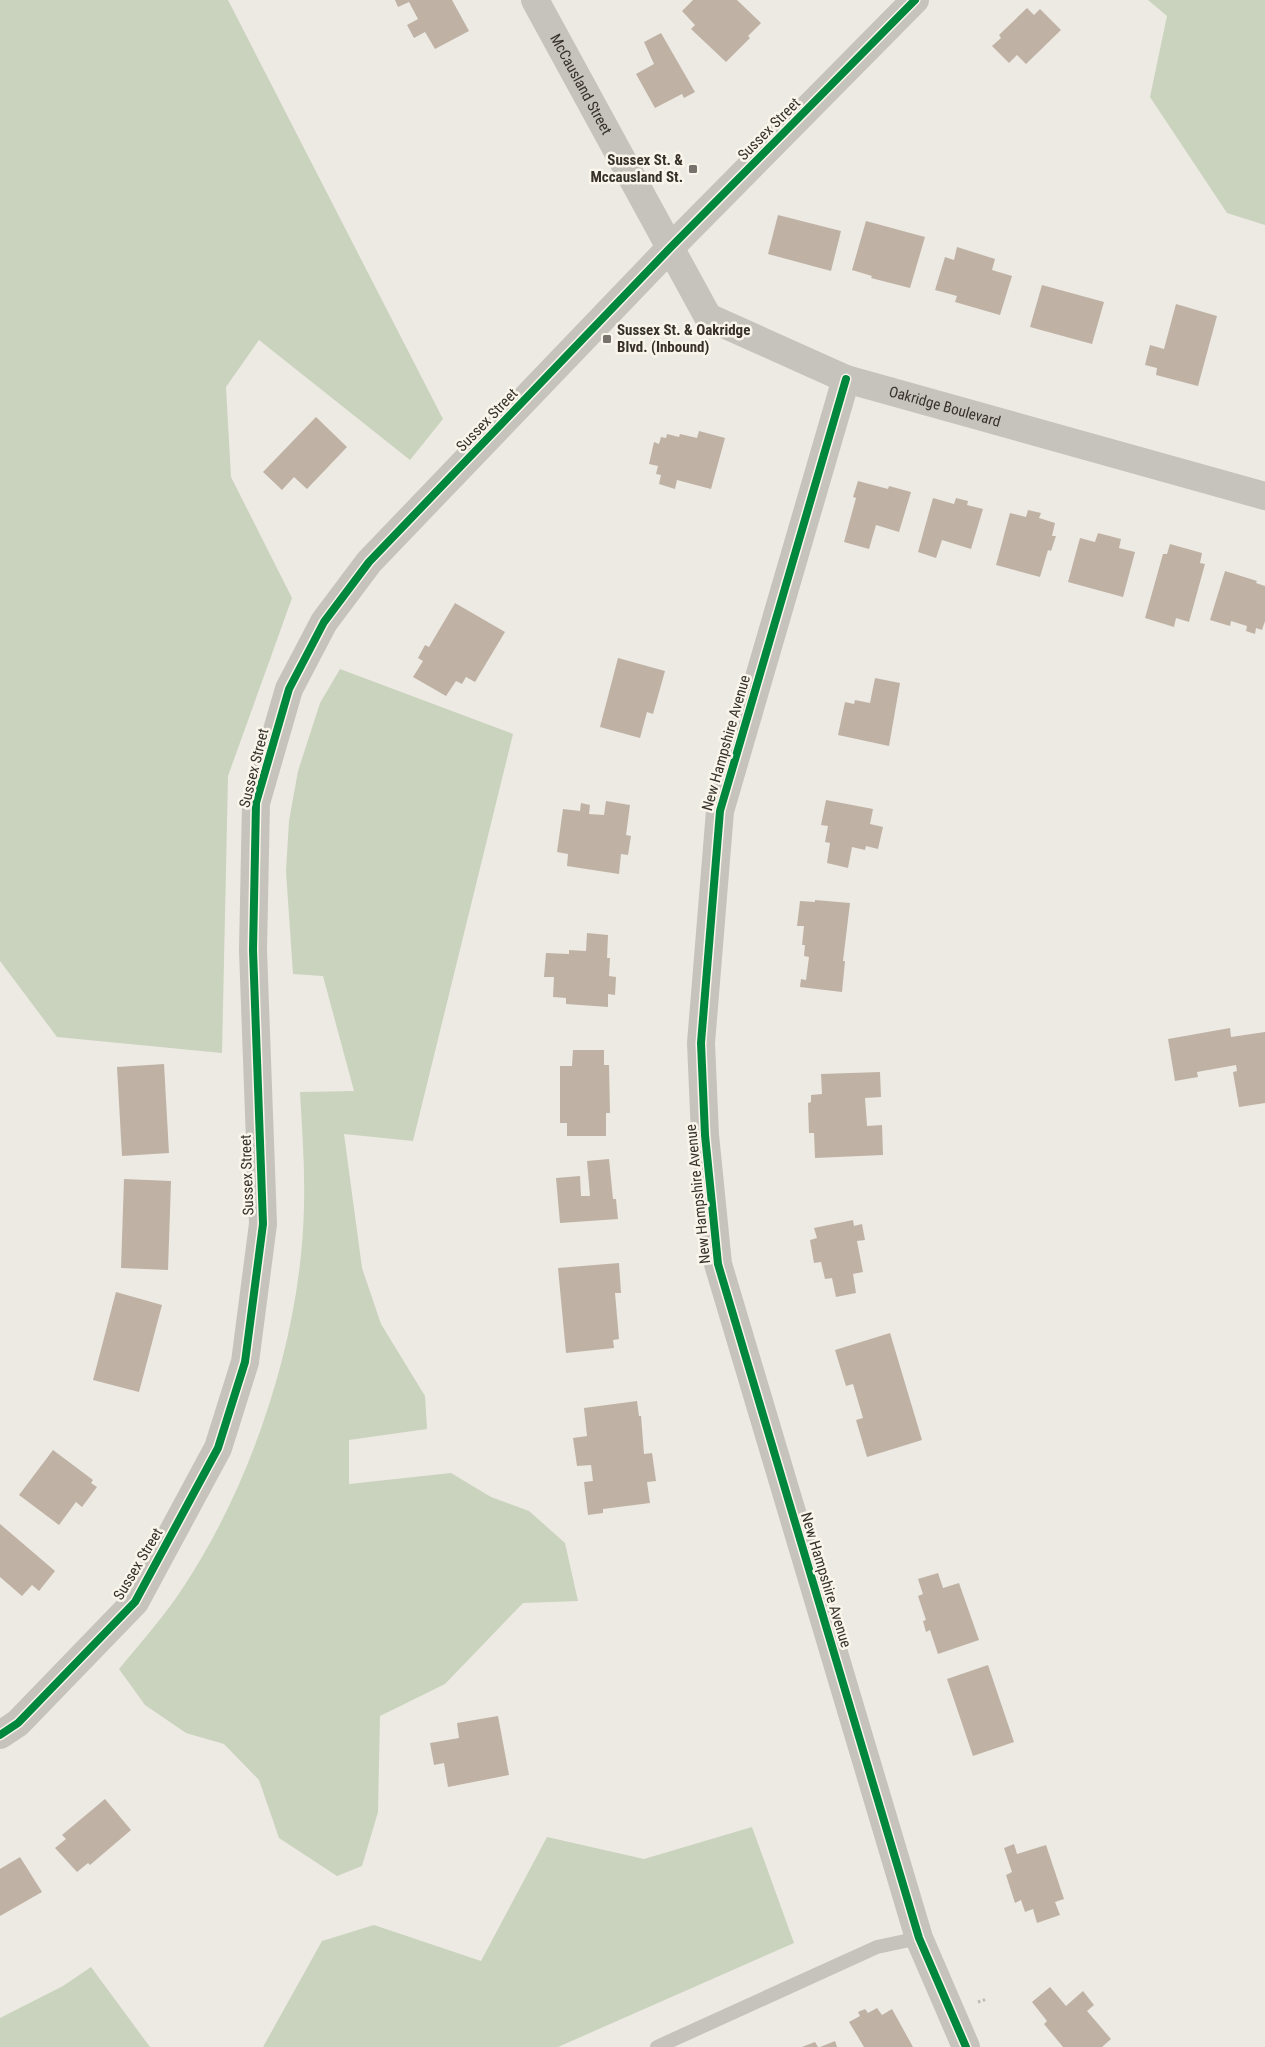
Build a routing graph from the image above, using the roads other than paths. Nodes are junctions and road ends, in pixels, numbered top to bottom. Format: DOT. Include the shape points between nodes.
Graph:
graph roads {
  1 [pos="535,0"];
  2 [pos="915,0"];
  3 [pos="670,248"];
  4 [pos="846,379"];
  5 [pos="1265,496"];
  6 [pos="0,1735"];
  7 [pos="919,1938"];
  8 [pos="657,2047"];
  9 [pos="966,2047"];
  1 -- 3 [label="street, McCausland Street"];
  2 -- 3 [label="street, Sussex Street"];
  3 -- 4 [label="street, Oakridge Boulevard" via="708,317"];
  3 -- 6 [label="street, Sussex Street" via="369,562 324,622 288,689 256,803 252,950 263,1224 245,1362 218,1448 135,1602 18,1723"];
  4 -- 5 [label="street, Oakridge Boulevard"];
  4 -- 7 [label="street, New Hampshire Avenue" via="720,811 701,1043 704,1126 718,1264"];
  7 -- 8 [label="lane" via="878,1947"];
  7 -- 9 [label="street, New Hampshire Avenue"];
}
